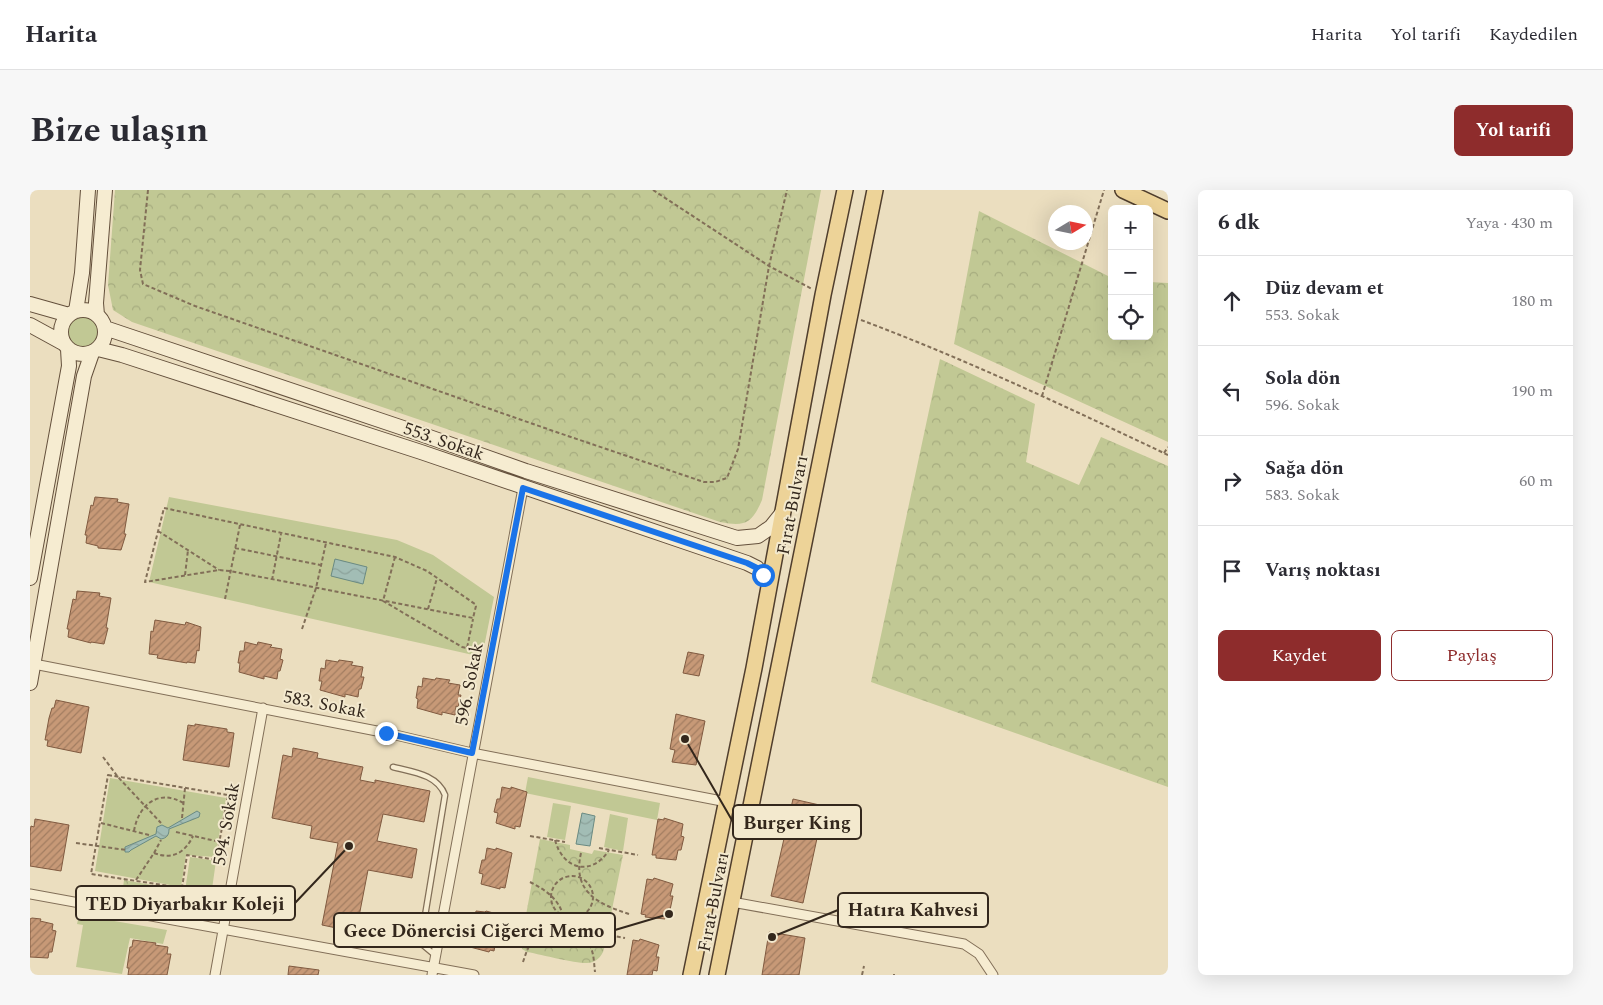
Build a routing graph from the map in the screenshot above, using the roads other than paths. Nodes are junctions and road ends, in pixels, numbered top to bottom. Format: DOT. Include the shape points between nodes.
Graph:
graph roads {
  1 [pos="88,190"];
  2 [pos="105,190"];
  3 [pos="845,190"];
  4 [pos="875,190"];
  5 [pos="1123,190"];
  6 [pos="1168,210"];
  7 [pos="30,304"];
  8 [pos="72,313"];
  9 [pos="97,315"];
  10 [pos="30,325"];
  11 [pos="105,328"];
  12 [pos="66,346"];
  13 [pos="95,351"];
  14 [pos="523,488"];
  15 [pos="783,512"];
  16 [pos="30,578"];
  17 [pos="769,583"];
  18 [pos="34,664"];
  19 [pos="30,683"];
  20 [pos="263,708"];
  21 [pos="472,753"];
  22 [pos="393,767"];
  23 [pos="726,802"];
  24 [pos="30,894"];
  25 [pos="732,902"];
  26 [pos="223,930"];
  27 [pos="436,956"];
  28 [pos="432,972"];
  29 [pos="214,975"];
  30 [pos="474,975"];
  31 [pos="691,975"];
  32 [pos="718,975"];
  33 [pos="993,975"];
  1 -- 8 [label="main road" via="82,273"];
  2 -- 9 [label="main road"];
  3 -- 15 [label="main road, Fırat Bulvarı"];
  4 -- 25 [label="main road, Fırat Bulvarı"];
  5 -- 6 [label="main road"];
  7 -- 8 [label="main road"];
  8 -- 9 [label="main road" via="91,311"];
  8 -- 12 [label="main road" via="61,328"];
  9 -- 11 [label="main road"];
  10 -- 12 [label="main road"];
  11 -- 13 [label="main road" via="103,343"];
  11 -- 15 [label="main road" via="526,471 737,538 758,536 771,527"];
  12 -- 13 [label="main road" via="79,354"];
  12 -- 16 [label="main road" via="69,366"];
  13 -- 14 [label="main road, 553. Sokak" via="122,355"];
  13 -- 18 [label="main road" via="84,376"];
  14 -- 17 [label="main road, 553. Sokak" via="747,563 757,568"];
  14 -- 21 [label="street, 596. Sokak"];
  15 -- 17 [label="main road, Fırat Bulvarı"];
  17 -- 23 [label="main road, Fırat Bulvarı"];
  18 -- 19 [label="main road"];
  18 -- 20 [label="street, 583. Sokak"];
  20 -- 21 [label="street, 583. Sokak"];
  20 -- 26 [label="street, 594. Sokak"];
  21 -- 23 [label="street, 583. Sokak"];
  21 -- 27 [label="street, 596. Sokak"];
  22 -- 27 [label="lane" via="432,778 445,795 422,934 423,945"];
  23 -- 31 [label="main road, Fırat Bulvarı"];
  24 -- 26 [label="street"];
  25 -- 32 [label="main road, Fırat Bulvarı"];
  25 -- 33 [label="street" via="964,944 979,954"];
  26 -- 28 [label="street"];
  26 -- 29 [label="street, 594. Sokak"];
  27 -- 28 [label="street, 596. Sokak"];
  28 -- 30 [label="street"];
}
